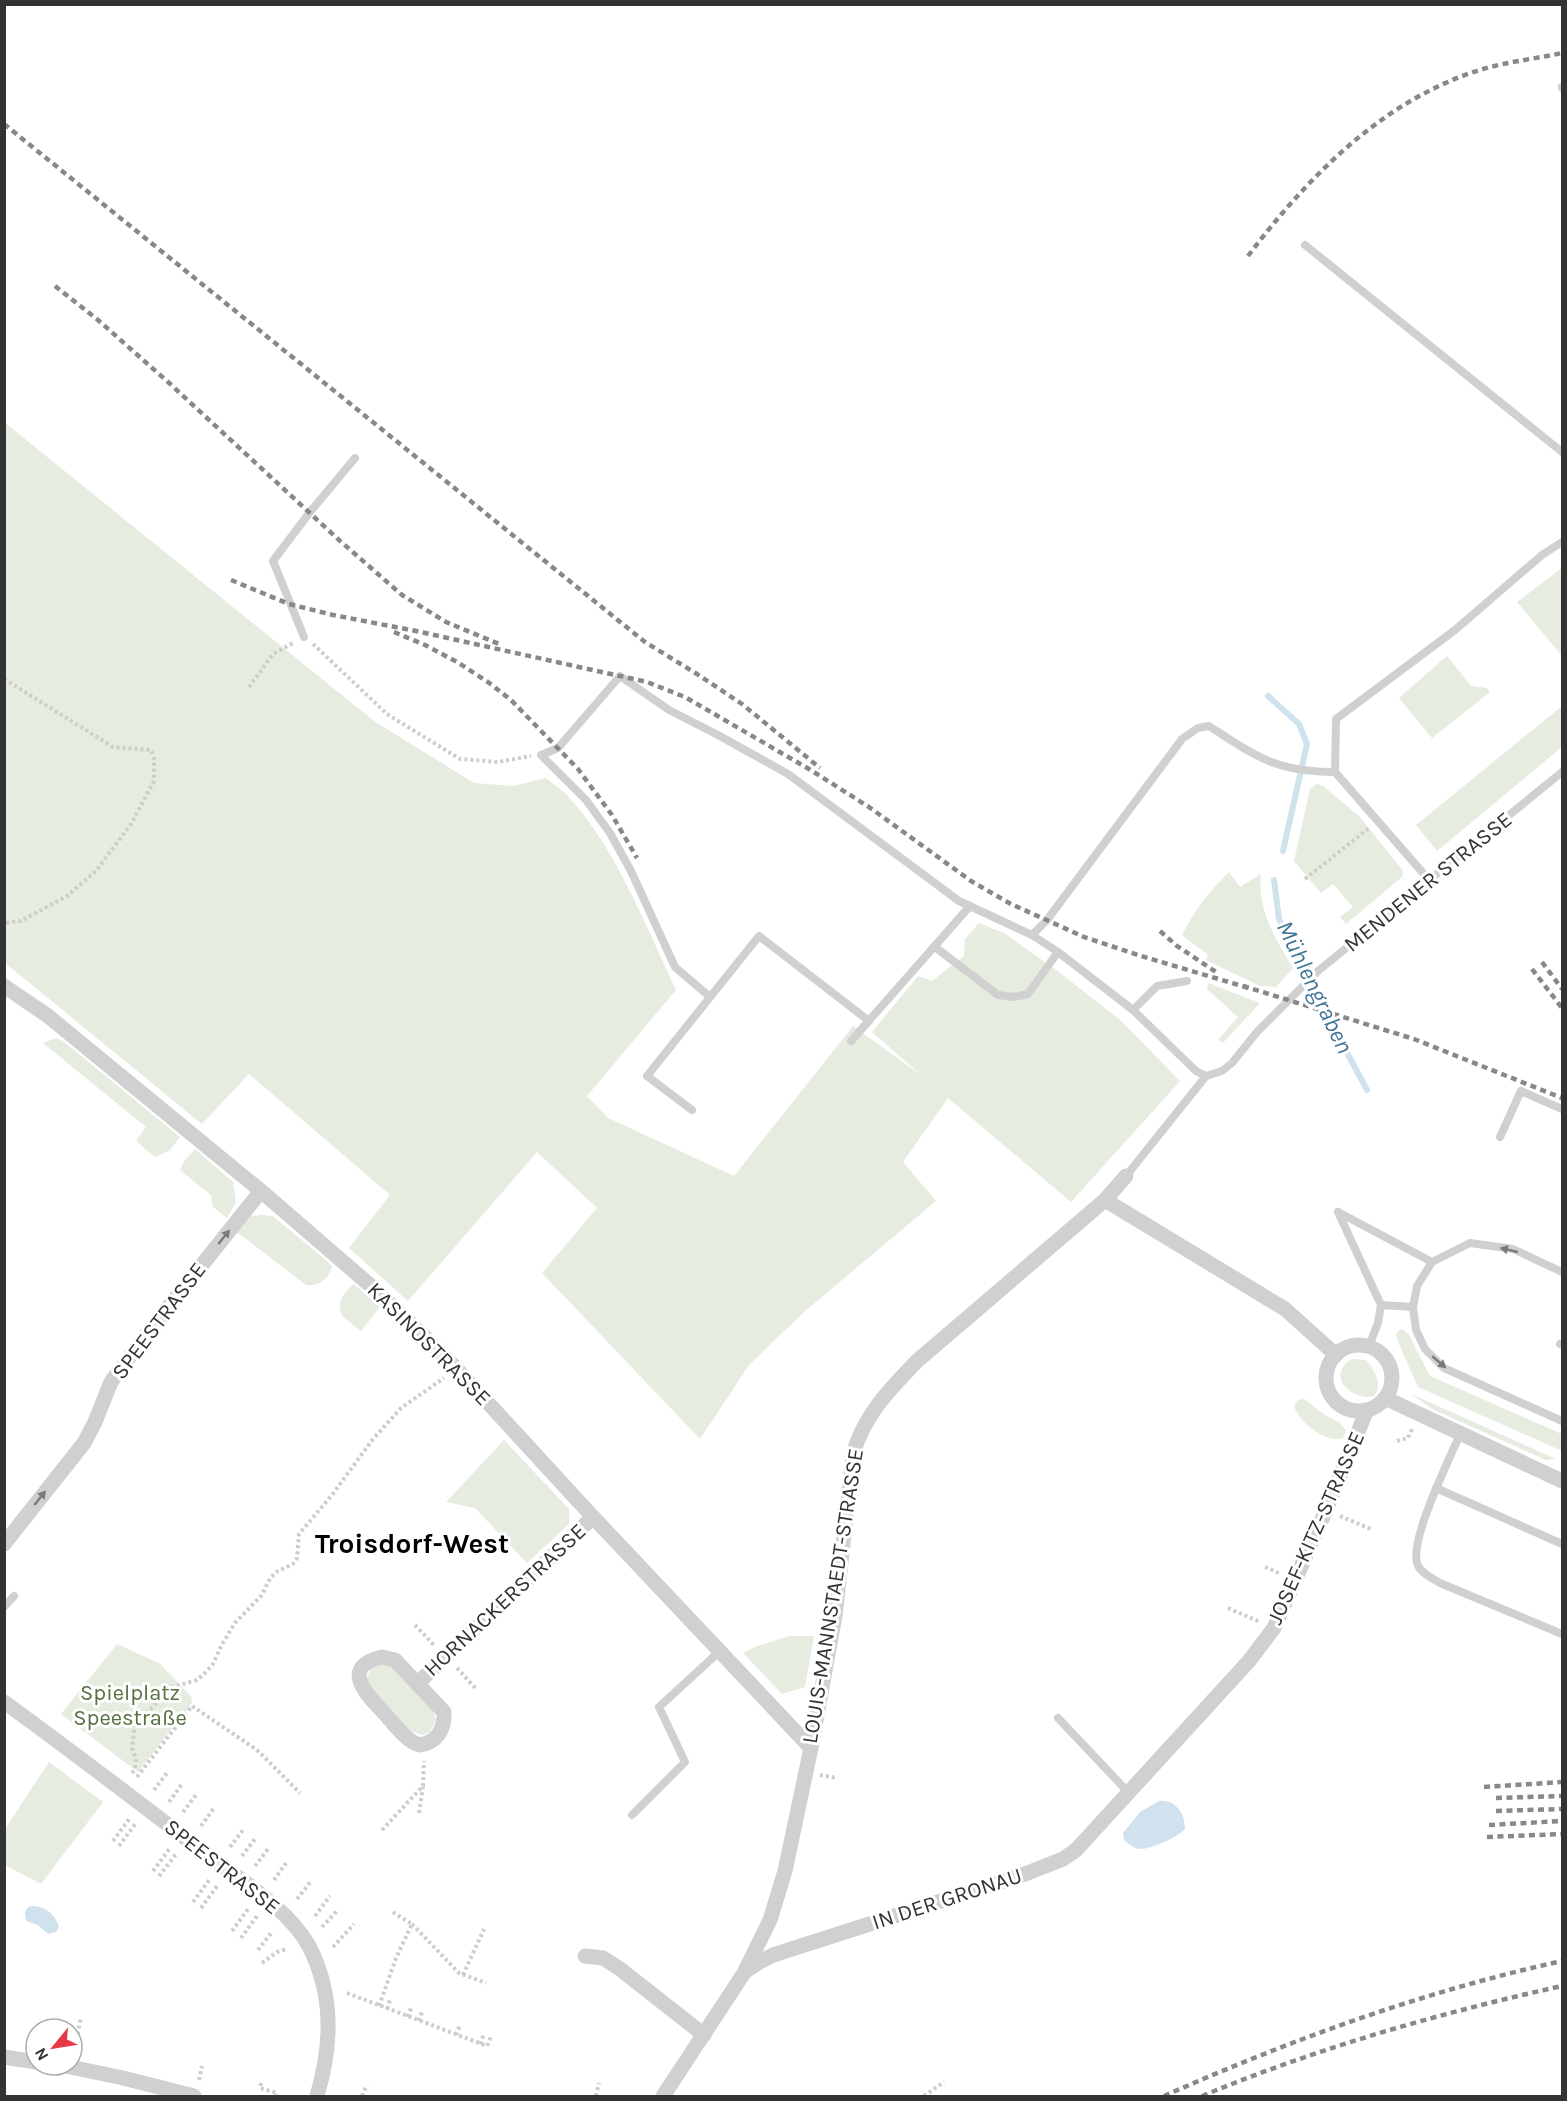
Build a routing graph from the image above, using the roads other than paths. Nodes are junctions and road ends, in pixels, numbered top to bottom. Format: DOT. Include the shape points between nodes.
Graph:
graph roads {
  1 [pos="1305,245"];
  2 [pos="1563,452"];
  3 [pos="355,459"];
  4 [pos="1563,542"];
  5 [pos="304,636"];
  6 [pos="1335,772"];
  7 [pos="1563,772"];
  8 [pos="1430,880"];
  9 [pos="970,906"];
  10 [pos="1032,935"];
  11 [pos="935,947"];
  12 [pos="1058,952"];
  13 [pos="1187,981"];
  14 [pos="4,986"];
  15 [pos="710,997"];
  16 [pos="1133,1010"];
  17 [pos="869,1021"];
  18 [pos="851,1041"];
  19 [pos="1206,1076"];
  20 [pos="1563,1109"];
  21 [pos="692,1110"];
  22 [pos="1500,1137"];
  23 [pos="1126,1176"];
  24 [pos="261,1191"];
  25 [pos="1105,1200"];
  26 [pos="1432,1262"];
  27 [pos="1563,1272"];
  28 [pos="1381,1305"];
  29 [pos="1413,1307"];
  30 [pos="1369,1346"];
  31 [pos="1336,1355"];
  32 [pos="1385,1398"];
  33 [pos="1367,1410"];
  34 [pos="1563,1421"];
  35 [pos="1461,1432"];
  36 [pos="1562,1480"];
  37 [pos="1436,1488"];
  38 [pos="593,1517"];
  39 [pos="1563,1544"];
  40 [pos="4,1545"];
  41 [pos="14,1596"];
  42 [pos="4,1607"];
  43 [pos="1563,1634"];
  44 [pos="720,1652"];
  45 [pos="418,1683"];
  46 [pos="4,1702"];
  47 [pos="1058,1718"];
  48 [pos="1190,1726"];
  49 [pos="811,1748"];
  50 [pos="1128,1792"];
  51 [pos="632,1815"];
  52 [pos="585,1956"];
  53 [pos="744,1973"];
  54 [pos="704,2035"];
  55 [pos="4,2057"];
  56 [pos="24,2060"];
  57 [pos="84,2070"];
  58 [pos="194,2097"];
  59 [pos="317,2097"];
  60 [pos="663,2097"];
  1 -- 2 [label="lane"];
  3 -- 5 [label="lane" via="273,561"];
  4 -- 6 [label="lane" via="1336,719"];
  6 -- 8 [label="lane"];
  6 -- 10 [label="lane" via="1283,767 1242,749 1209,726 1197,728 1182,739 1047,921"];
  7 -- 8 [label="lane, MENDENER STRASSE"];
  8 -- 19 [label="lane, MENDENER STRASSE" via="1318,971 1232,1063"];
  9 -- 10 [label="lane"];
  9 -- 11 [label="lane"];
  9 -- 15 [label="lane" via="934,884 788,774 669,710 620,676 558,748 540,755 586,800 610,833 675,967"];
  10 -- 12 [label="lane"];
  11 -- 12 [label="lane" via="998,995 1014,997 1028,994"];
  11 -- 17 [label="lane"];
  12 -- 16 [label="lane"];
  13 -- 16 [label="lane" via="1157,986"];
  14 -- 24 [label="street, KASINOSTRASSE" via="48,1016"];
  15 -- 17 [label="lane" via="759,936"];
  15 -- 21 [label="lane" via="647,1076"];
  16 -- 19 [label="lane"];
  17 -- 18 [label="lane"];
  19 -- 23 [label="lane, MENDENER STRASSE"];
  20 -- 22 [label="lane" via="1521,1091"];
  23 -- 25 [label="street, LOUIS-MANNSTAEDT-STRASSE"];
  24 -- 38 [label="street, KASINOSTRASSE" via="456,1368"];
  40 -- 24 [label="street, SPEESTRASSE, one-way" via="84,1443 111,1382"];
  25 -- 31 [label="street" via="1285,1309"];
  25 -- 49 [label="street, LOUIS-MANNSTAEDT-STRASSE" via="917,1361 889,1390 857,1437 835,1616"];
  27 -- 26 [label="lane, one-way" via="1513,1250 1470,1243"];
  26 -- 28 [label="lane" via="1338,1212"];
  26 -- 29 [label="lane" via="1417,1286"];
  28 -- 29 [label="lane"];
  28 -- 30 [label="lane"];
  29 -- 34 [label="lane, one-way" via="1416,1330 1425,1349 1444,1368"];
  30 -- 31 [label="street" via="1351,1346"];
  30 -- 32 [label="street" via="1386,1358 1391,1368 1391,1389"];
  31 -- 33 [label="street" via="1326,1376 1332,1395 1347,1408"];
  32 -- 33 [label="street"];
  32 -- 35 [label="street"];
  33 -- 48 [label="street, JOSEF-KITZ-STRASSE" via="1274,1628"];
  35 -- 36 [label="street"];
  35 -- 37 [label="lane"];
  37 -- 39 [label="lane"];
  37 -- 43 [label="lane" via="1417,1541 1417,1565 1440,1584"];
  38 -- 44 [label="street, KASINOSTRASSE"];
  38 -- 45 [label="street, HORNACKERSTRASSE"];
  41 -- 42 [label="lane"];
  44 -- 49 [label="street, KASINOSTRASSE"];
  44 -- 51 [label="lane" via="659,1707 685,1762"];
  45 -- 45 [label="street" via="395,1660 387,1658 371,1660 359,1674 365,1694 404,1735 414,1743 425,1744 441,1732 444,1712"];
  46 -- 59 [label="street, SPEESTRASSE" via="229,1870 296,1927 318,1965 327,1994 327,2050"];
  47 -- 50 [label="lane"];
  48 -- 50 [label="street, IN DER GRONAU"];
  49 -- 53 [label="street, LOUIS-MANNSTAEDT-STRASSE" via="785,1871 770,1920"];
  50 -- 53 [label="street, IN DER GRONAU" via="1088,1839 1063,1859 1016,1878 773,1955"];
  52 -- 54 [label="street" via="603,1958 620,1969"];
  53 -- 54 [label="street, LOUIS-MANNSTAEDT-STRASSE"];
  54 -- 60 [label="street, LOUIS-MANNSTAEDT-STRASSE"];
  55 -- 56 [label="street"];
  57 -- 58 [label="street"];
}
